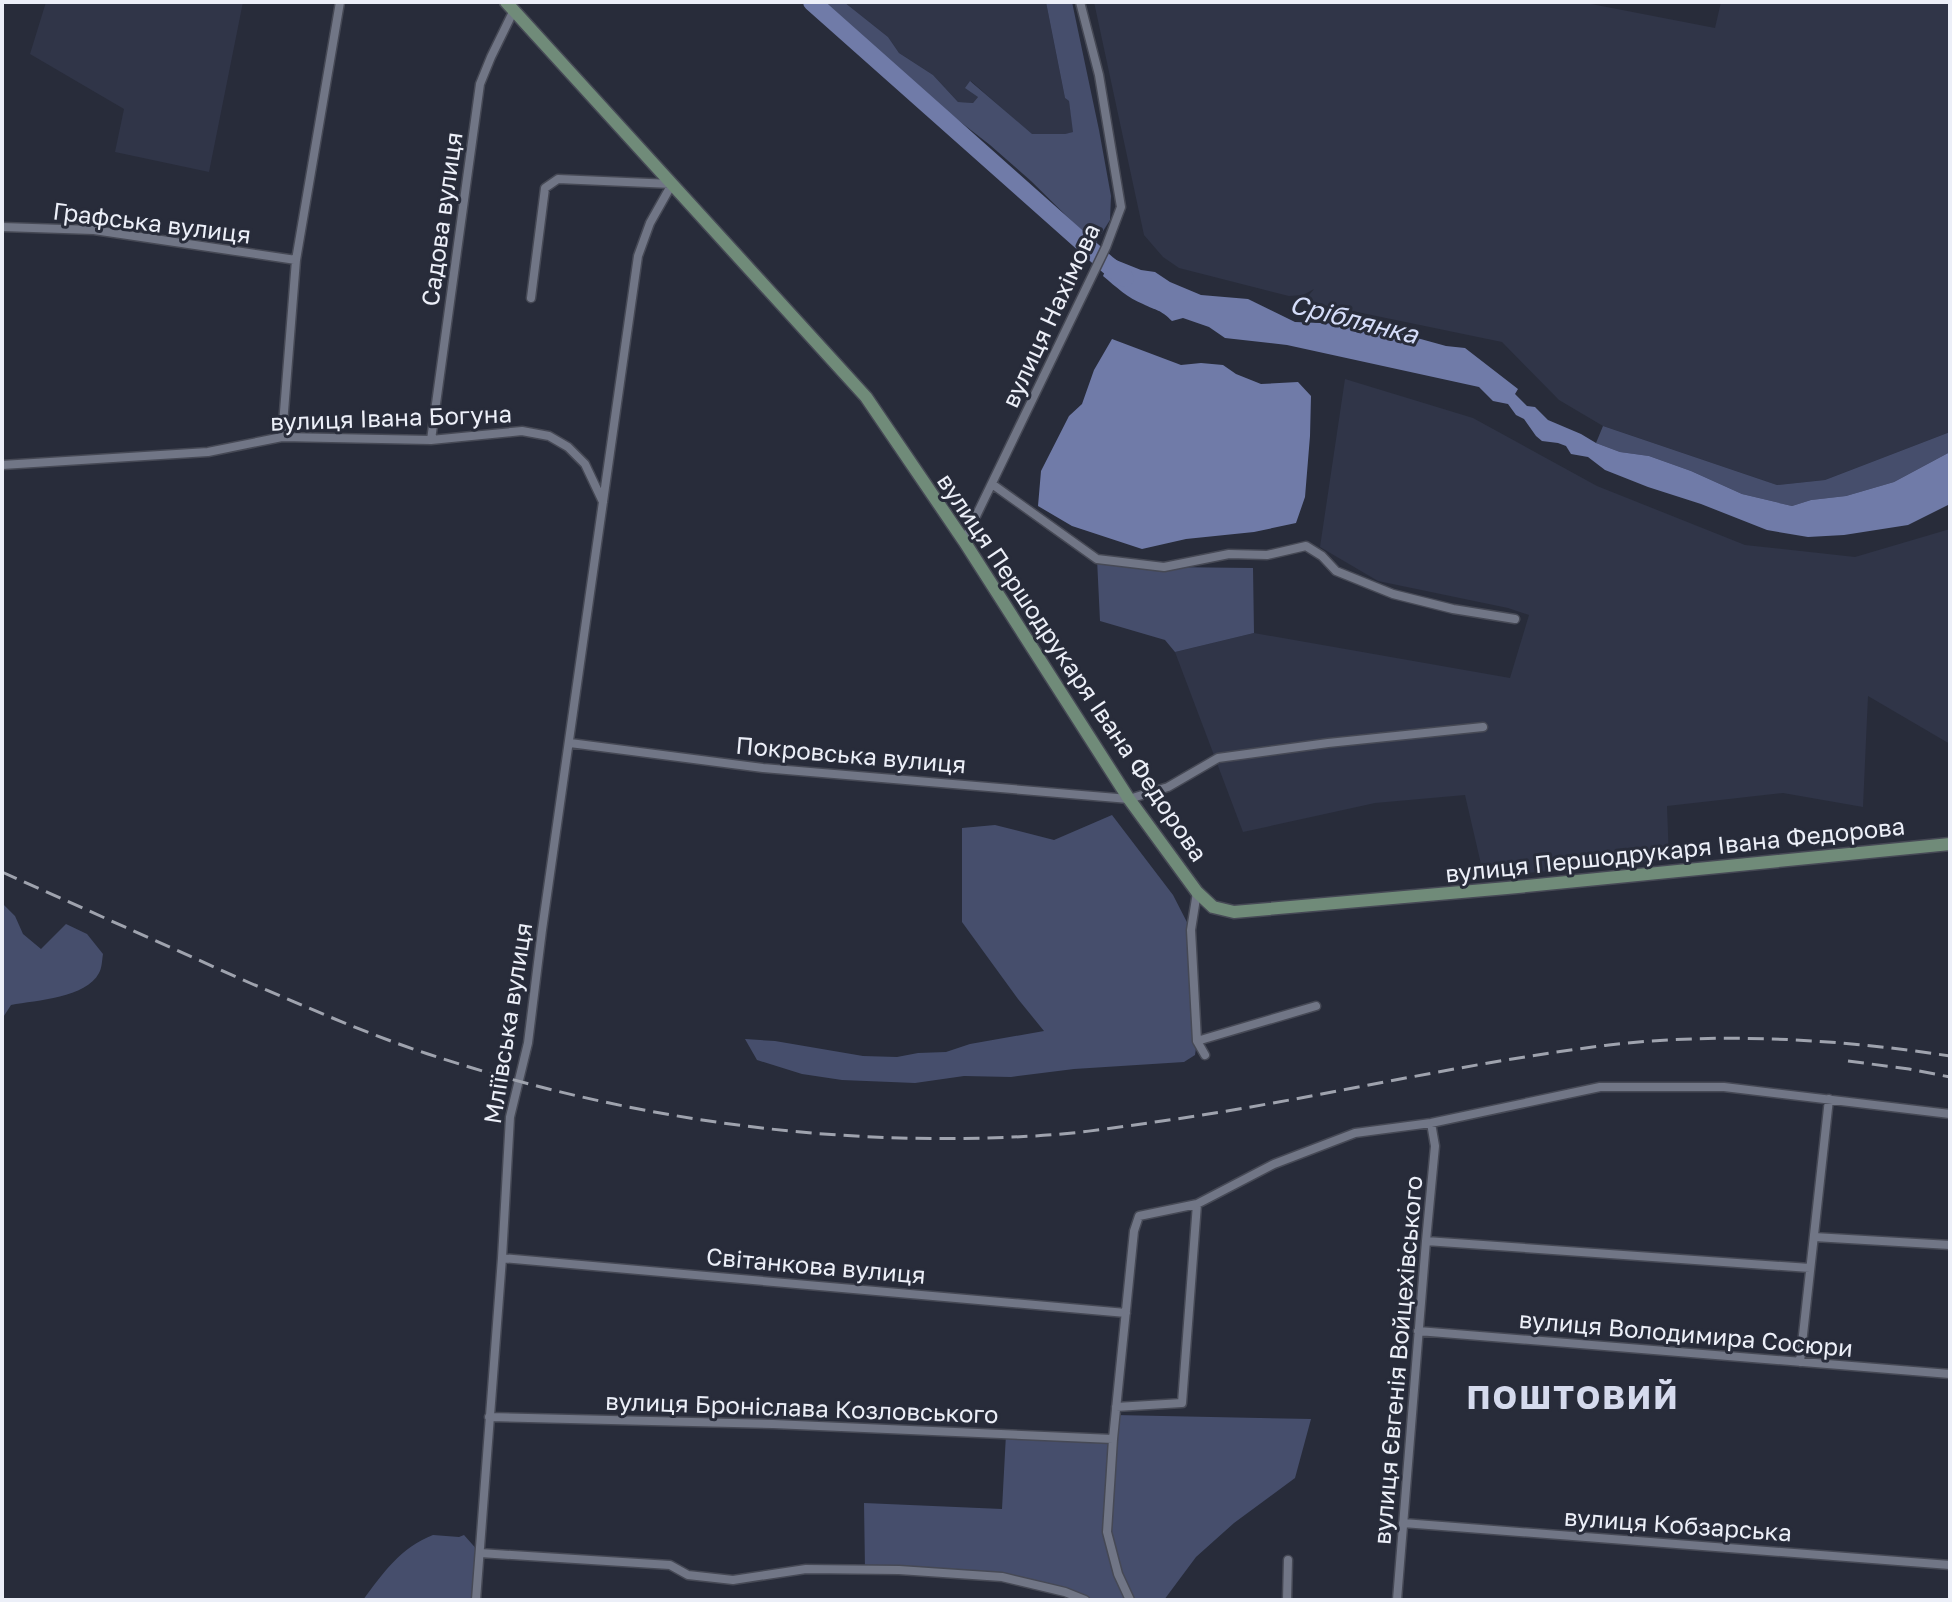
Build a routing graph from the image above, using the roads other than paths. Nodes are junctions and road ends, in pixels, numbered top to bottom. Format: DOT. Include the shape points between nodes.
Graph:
graph roads {
  1 [pos="340,2"];
  2 [pos="1080,2"];
  3 [pos="510,6"];
  4 [pos="672,184"];
  5 [pos="2,227"];
  6 [pos="296,260"];
  7 [pos="531,298"];
  8 [pos="282,437"];
  9 [pos="431,440"];
  10 [pos="2,465"];
  11 [pos="992,484"];
  12 [pos="603,503"];
  13 [pos="964,541"];
  14 [pos="1515,619"];
  15 [pos="1483,727"];
  16 [pos="570,743"];
  17 [pos="1129,799"];
  18 [pos="1950,844"];
  19 [pos="1197,892"];
  20 [pos="1316,1006"];
  21 [pos="1197,1041"];
  22 [pos="1205,1055"];
  23 [pos="1829,1099"];
  24 [pos="1950,1114"];
  25 [pos="1431,1123"];
  26 [pos="1197,1204"];
  27 [pos="1814,1237"];
  28 [pos="1426,1241"];
  29 [pos="1950,1245"];
  30 [pos="502,1258"];
  31 [pos="1810,1268"];
  32 [pos="1126,1313"];
  33 [pos="1418,1331"];
  34 [pos="1800,1362"];
  35 [pos="1950,1374"];
  36 [pos="1116,1407"];
  37 [pos="489,1417"];
  38 [pos="1113,1439"];
  39 [pos="1403,1523"];
  40 [pos="480,1553"];
  41 [pos="1288,1560"];
  42 [pos="1950,1565"];
  43 [pos="476,1600"];
  44 [pos="1085,1600"];
  45 [pos="1130,1600"];
  46 [pos="1287,1600"];
  47 [pos="1397,1600"];
  1 -- 6 [label="street"];
  2 -- 11 [label="street, вулиця Нахімова" via="1099,75 1121,207"];
  3 -- 4 [label="street, вулиця Першодрукаря Івана Федорова"];
  3 -- 9 [label="street, Садова вулиця" via="480,84"];
  4 -- 7 [label="street" via="558,179 545,188"];
  4 -- 12 [label="street" via="638,256"];
  4 -- 13 [label="street, вулиця Першодрукаря Івана Федорова" via="866,397"];
  5 -- 6 [label="street, Графська вулиця" via="94,230"];
  6 -- 8 [label="street"];
  8 -- 9 [label="street, вулиця Івана Богуна"];
  8 -- 10 [label="street, вулиця Івана Богуна" via="208,452"];
  9 -- 12 [label="street, вулиця Івана Богуна" via="522,431 549,436 585,464"];
  11 -- 13 [label="street, вулиця Нахімова"];
  11 -- 14 [label="street" via="1097,559 1164,567 1306,546 1336,571 1393,594"];
  12 -- 16 [label="street, Мліївська вулиця"];
  13 -- 17 [label="street, вулиця Першодрукаря Івана Федорова"];
  15 -- 17 [label="street" via="1218,758 1168,787"];
  16 -- 17 [label="street, Покровська вулиця" via="763,768"];
  16 -- 30 [label="street, Мліївська вулиця" via="528,1043 510,1117"];
  17 -- 19 [label="street, вулиця Першодрукаря Івана Федорова"];
  18 -- 19 [label="street, вулиця Першодрукаря Івана Федорова" via="1234,912 1213,907"];
  19 -- 21 [label="street" via="1191,930"];
  20 -- 21 [label="street"];
  21 -- 22 [label="street"];
  23 -- 24 [label="street"];
  23 -- 25 [label="street" via="1724,1087 1600,1087"];
  23 -- 27 [label="street"];
  25 -- 26 [label="street" via="1355,1133 1274,1164"];
  25 -- 28 [label="street, вулиця Євгенія Войцехівського" via="1435,1146"];
  26 -- 32 [label="street" via="1139,1216"];
  26 -- 36 [label="street" via="1182,1403"];
  27 -- 29 [label="street"];
  27 -- 31 [label="street"];
  28 -- 31 [label="street"];
  28 -- 33 [label="street, вулиця Євгенія Войцехівського"];
  30 -- 32 [label="street, Світанкова вулиця"];
  30 -- 37 [label="street, Мліївська вулиця"];
  31 -- 34 [label="street"];
  32 -- 36 [label="street"];
  33 -- 34 [label="street, вулиця Володимира Сосюри"];
  33 -- 39 [label="street, вулиця Євгенія Войцехівського"];
  34 -- 35 [label="street, вулиця Володимира Сосюри"];
  36 -- 38 [label="street"];
  37 -- 38 [label="street, вулиця Броніслава Козловського"];
  37 -- 40 [label="street, Мліївська вулиця"];
  38 -- 45 [label="street" via="1107,1532"];
  39 -- 42 [label="street, вулиця Кобзарська"];
  39 -- 47 [label="street, вулиця Євгенія Войцехівського"];
  40 -- 43 [label="street, Мліївська вулиця"];
  40 -- 44 [label="street" via="670,1565 688,1575 733,1580 806,1569 1002,1577"];
  41 -- 46 [label="street"];
}
